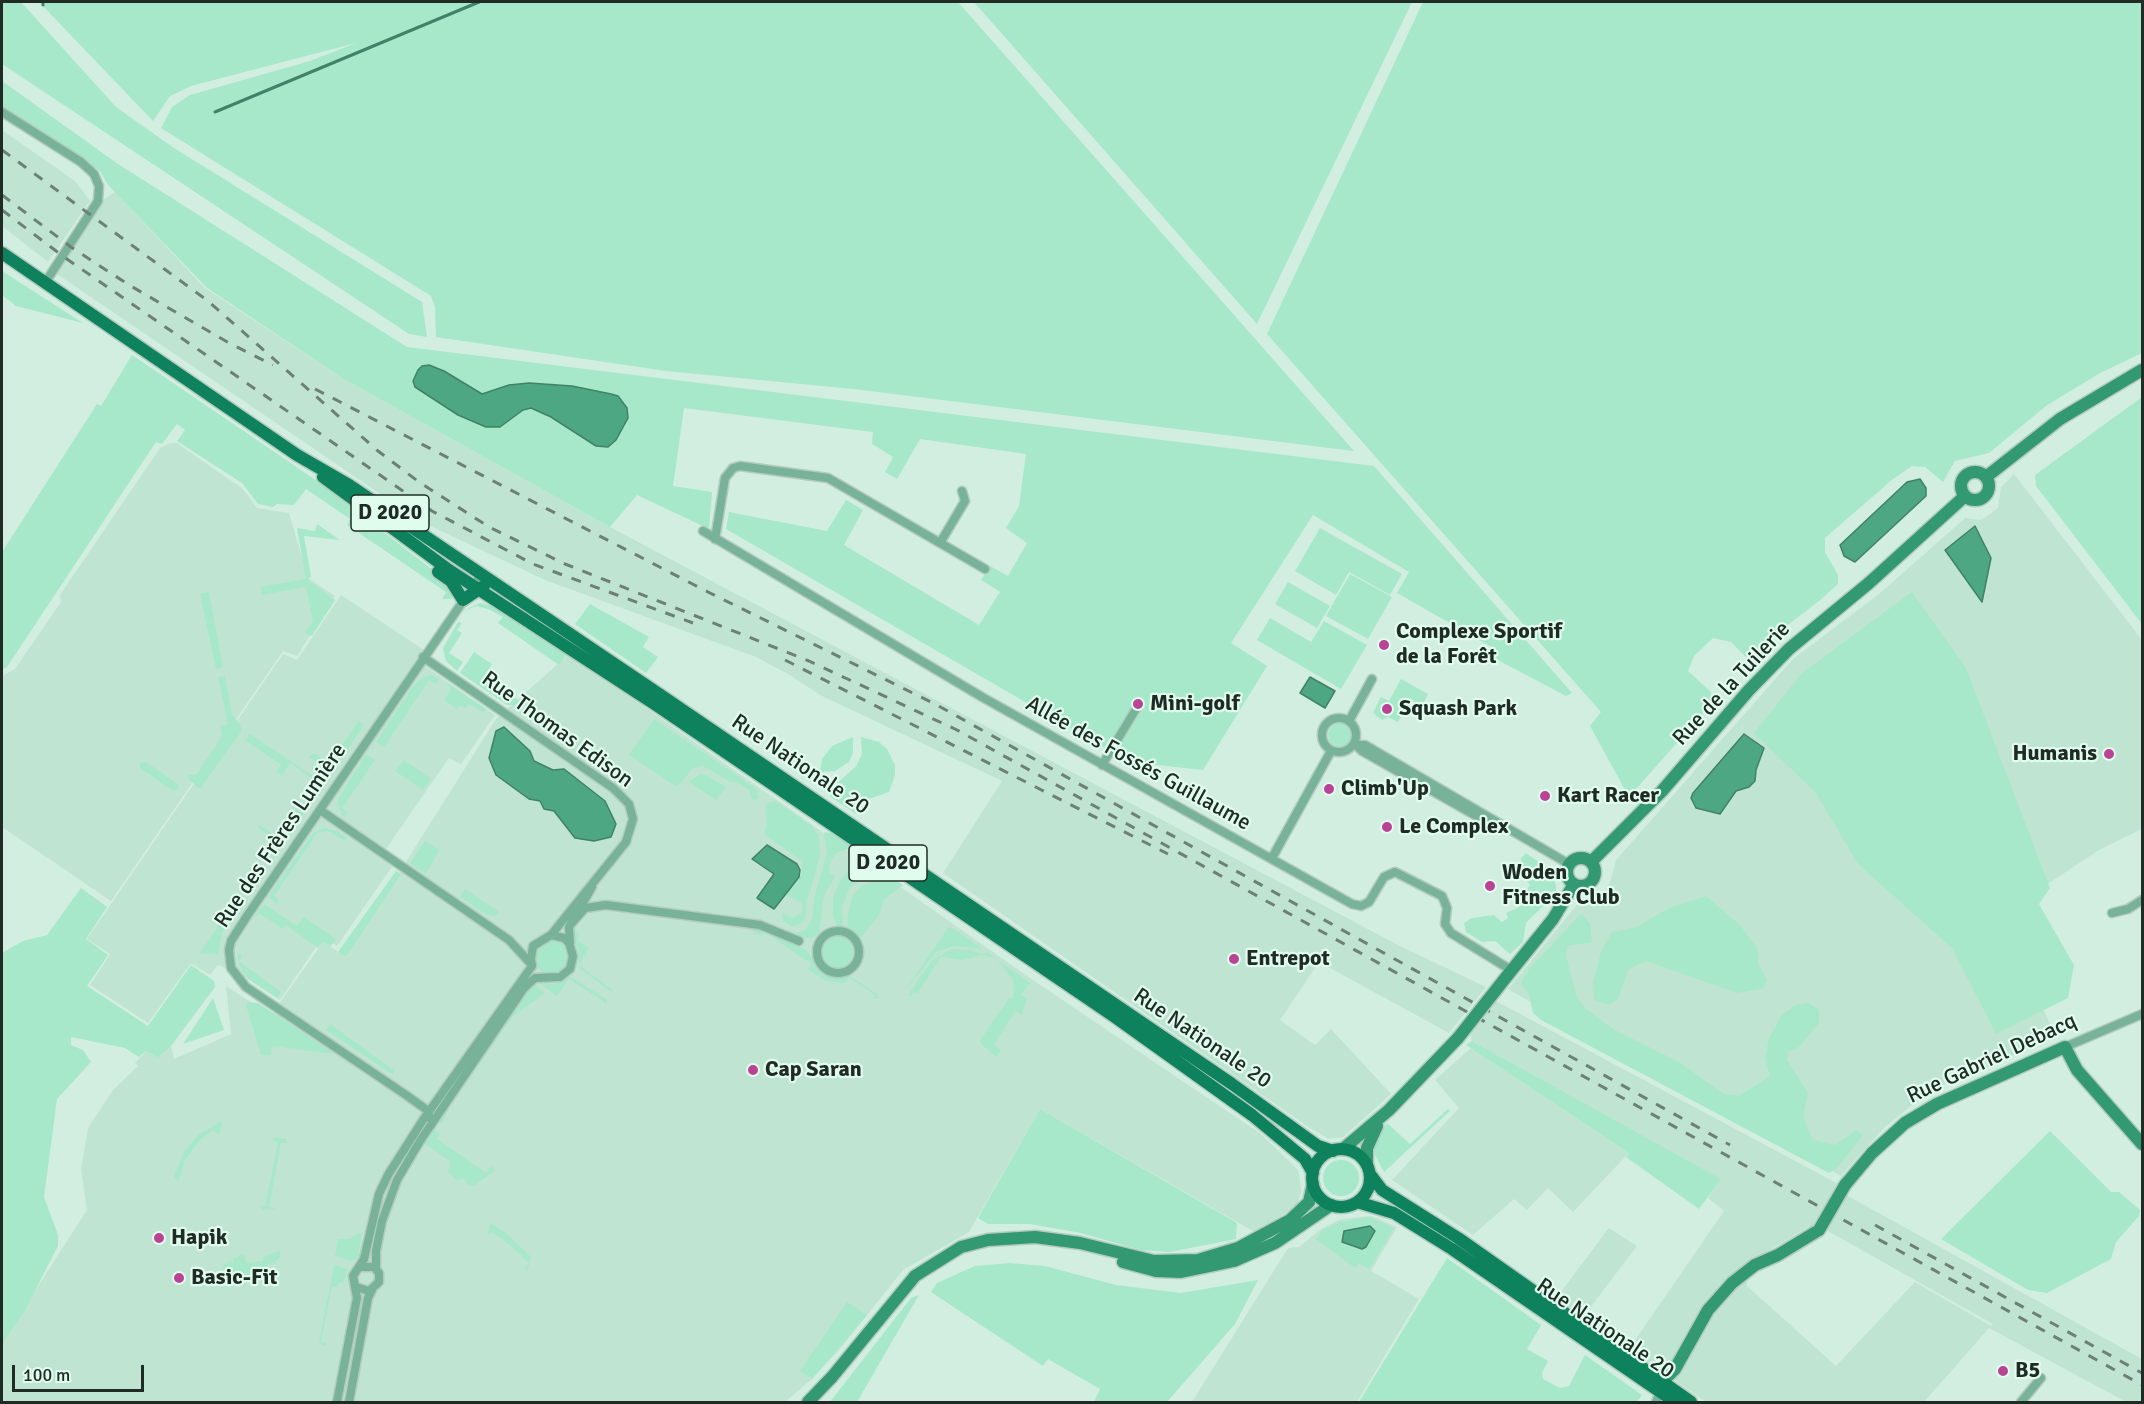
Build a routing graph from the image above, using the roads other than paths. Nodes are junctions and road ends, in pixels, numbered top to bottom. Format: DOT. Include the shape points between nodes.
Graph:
graph roads {
  1 [pos="2,112"];
  2 [pos="2,253"];
  3 [pos="45,283"];
  4 [pos="2142,370"];
  5 [pos="297,455"];
  6 [pos="1986,477"];
  7 [pos="962,491"];
  8 [pos="1965,496"];
  9 [pos="348,498"];
  10 [pos="702,531"];
  11 [pos="715,539"];
  12 [pos="940,543"];
  13 [pos="985,569"];
  14 [pos="477,583"];
  15 [pos="463,600"];
  16 [pos="423,657"];
  17 [pos="1372,679"];
  18 [pos="1136,710"];
  19 [pos="1349,721"];
  20 [pos="1356,744"];
  21 [pos="1331,751"];
  22 [pos="1102,765"];
  23 [pos="320,810"];
  24 [pos="1272,858"];
  25 [pos="1591,862"];
  26 [pos="1569,864"];
  27 [pos="1574,884"];
  28 [pos="581,900"];
  29 [pos="2142,900"];
  30 [pos="606,905"];
  31 [pos="2112,913"];
  32 [pos="571,924"];
  33 [pos="827,934"];
  34 [pos="547,936"];
  35 [pos="509,940"];
  36 [pos="800,941"];
  37 [pos="572,949"];
  38 [pos="532,966"];
  39 [pos="1509,973"];
  40 [pos="547,978"];
  41 [pos="2142,1014"];
  42 [pos="2059,1049"];
  43 [pos="1389,1110"];
  44 [pos="430,1119"];
  45 [pos="2142,1144"];
  46 [pos="1338,1150"];
  47 [pos="1368,1169"];
  48 [pos="1313,1179"];
  49 [pos="1357,1202"];
  50 [pos="1331,1205"];
  51 [pos="1287,1229"];
  52 [pos="1772,1258"];
  53 [pos="360,1267"];
  54 [pos="376,1269"];
  55 [pos="356,1287"];
  56 [pos="372,1290"];
  57 [pos="2041,1378"];
  58 [pos="1664,1393"];
  59 [pos="337,1402"];
  60 [pos="349,1402"];
  61 [pos="808,1402"];
  62 [pos="1691,1402"];
  63 [pos="2021,1402"];
  1 -- 3 [label="street" via="81,162 94,174 99,186 98,201"];
  2 -- 3 [label="main road, D 2020"];
  3 -- 5 [label="main road, D 2020"];
  4 -- 6 [label="street" via="2060,419"];
  5 -- 9 [label="main road, Rue Nationale 20 / D 2020"];
  5 -- 14 [label="main road, Rue Nationale 20 / D 2020" via="349,485"];
  6 -- 8 [label="street" via="1986,496 1975,501"];
  6 -- 8 [label="street" via="1974,472 1966,476 1961,488"];
  7 -- 12 [label="street" via="965,501"];
  8 -- 25 [label="street, Rue de la Tuilerie" via="1789,649 1662,791"];
  9 -- 14 [label="main road, Rue Nationale 20 / D 2020"];
  9 -- 15 [label="main road, Rue Nationale 20 / D 2020" via="364,517 451,581"];
  10 -- 11 [label="street, Allée des Fossés Guillaume"];
  11 -- 12 [label="street" via="725,478 740,466 828,478"];
  11 -- 22 [label="street, Allée des Fossés Guillaume"];
  12 -- 13 [label="street"];
  14 -- 15 [label="main road"];
  14 -- 46 [label="main road, Rue Nationale 20 / D 2020" via="625,671 1318,1146"];
  14 -- 48 [label="main road, Rue Nationale 20 / D 2020" via="1115,1017 1252,1115 1305,1160"];
  15 -- 16 [label="street, Rue des Frères Lumière"];
  16 -- 23 [label="street, Rue des Frères Lumière"];
  16 -- 28 [label="street, Rue Thomas Edison" via="623,797 632,812 632,828 626,842"];
  17 -- 19 [label="street"];
  18 -- 22 [label="street"];
  19 -- 20 [label="street" via="1356,731"];
  19 -- 21 [label="street" via="1334,718 1325,724 1323,741"];
  20 -- 21 [label="street" via="1346,751"];
  20 -- 26 [label="street" via="1494,826 1499,824"];
  21 -- 24 [label="street"];
  22 -- 24 [label="street, Allée des Fossés Guillaume"];
  23 -- 35 [label="street"];
  23 -- 44 [label="street, Rue des Frères Lumière" via="231,941 231,968 246,987 427,1110"];
  24 -- 39 [label="street, Allée des Fossés Guillaume" via="1357,905 1369,902 1387,874 1398,873 1444,899 1445,924 1450,933"];
  25 -- 26 [label="street" via="1580,858"];
  25 -- 27 [label="street, Rue de la Tuilerie" via="1595,869 1592,880 1582,886"];
  26 -- 27 [label="street" via="1568,877"];
  27 -- 39 [label="street, Rue de la Tuilerie" via="1553,919"];
  28 -- 30 [label="street"];
  28 -- 32 [label="street, Rue Thomas Edison"];
  28 -- 34 [label="street, Rue Thomas Edison"];
  29 -- 31 [label="street"];
  30 -- 32 [label="street" via="585,908"];
  30 -- 36 [label="street" via="760,925"];
  32 -- 37 [label="street" via="568,933"];
  33 -- 33 [label="street" via="817,950 822,966 832,973 851,969 859,953 855,940 845,932"];
  34 -- 35 [label="street" via="528,943"];
  34 -- 37 [label="street" via="564,938"];
  34 -- 38 [label="street" via="533,946"];
  35 -- 38 [label="street"];
  37 -- 40 [label="street" via="570,969 560,977"];
  38 -- 40 [label="street"];
  38 -- 44 [label="street"];
  39 -- 43 [label="street, Rue de la Tuilerie, bridge" via="1458,1038"];
  40 -- 44 [label="street" via="535,978 524,988"];
  41 -- 42 [label="street, Rue Gabriel Debacq"];
  42 -- 45 [label="street" via="2057,1058 2077,1070"];
  42 -- 52 [label="street, Rue Gabriel Debacq, bridge" via="1905,1123 1845,1185 1819,1230"];
  43 -- 46 [label="street, Rue de la Tuilerie"];
  43 -- 47 [label="street, Rue de la Tuilerie" via="1369,1140"];
  44 -- 53 [label="street" via="408,1143 383,1185"];
  44 -- 54 [label="street" via="391,1192 378,1242"];
  46 -- 47 [label="main road" via="1353,1152"];
  46 -- 48 [label="main road" via="1320,1159"];
  47 -- 49 [label="main road" via="1368,1190"];
  47 -- 58 [label="main road, Rue Nationale 20" via="1382,1190 1458,1238"];
  48 -- 50 [label="main road" via="1323,1200"];
  48 -- 51 [label="street" via="1306,1205"];
  49 -- 50 [label="main road" via="1344,1207"];
  49 -- 58 [label="main road, Rue Nationale 20" via="1394,1213 1452,1249"];
  50 -- 51 [label="street"];
  51 -- 61 [label="street" via="1217,1256 1179,1262 1154,1261 1035,1237 988,1240 961,1247 935,1261 901,1290"];
  52 -- 58 [label="street, Rue Gabriel Debacq" via="1729,1297"];
  52 -- 58 [label="street, Rue Gabriel Debacq" via="1755,1265 1714,1302 1710,1316"];
  53 -- 54 [label="street"];
  53 -- 55 [label="street" via="353,1276"];
  54 -- 56 [label="street" via="379,1282"];
  55 -- 56 [label="street"];
  55 -- 59 [label="street"];
  56 -- 60 [label="street"];
  57 -- 63 [label="street"];
  58 -- 62 [label="main road, Rue Nationale 20"];
}
